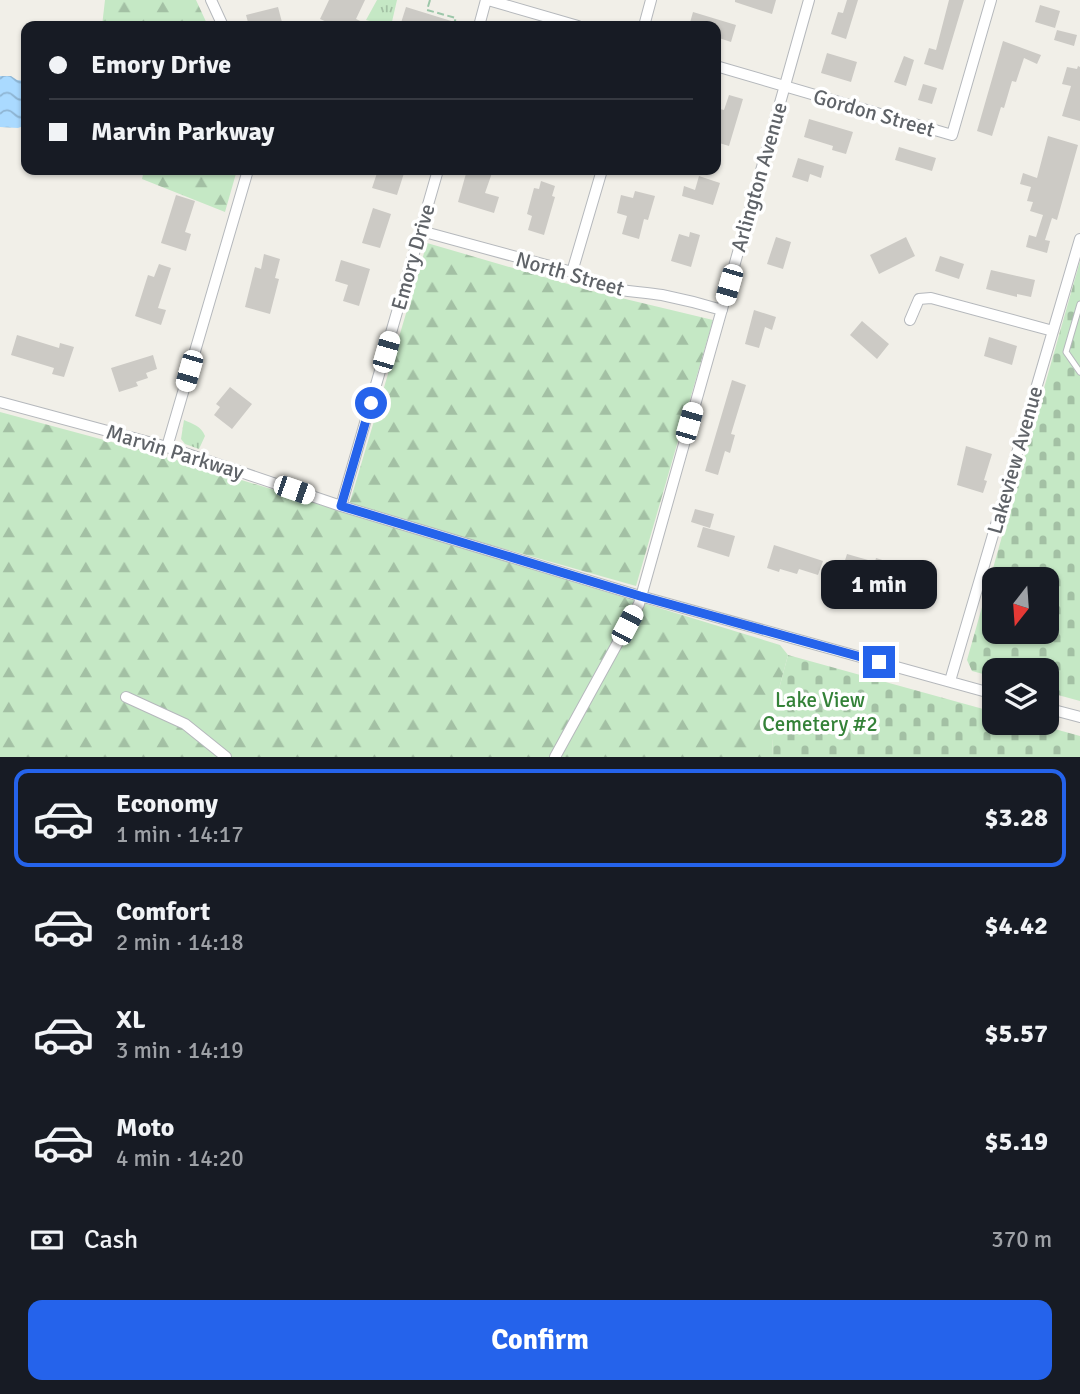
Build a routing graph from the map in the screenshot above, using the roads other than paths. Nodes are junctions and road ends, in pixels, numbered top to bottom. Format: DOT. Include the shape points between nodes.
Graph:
graph roads {
  1 [pos="211,0"];
  2 [pos="487,0"];
  3 [pos="651,0"];
  4 [pos="809,0"];
  5 [pos="991,0"];
  6 [pos="221,21"];
  7 [pos="481,21"];
  8 [pos="560,21"];
  9 [pos="645,21"];
  10 [pos="721,67"];
  11 [pos="785,86"];
  12 [pos="247,175"];
  13 [pos="437,175"];
  14 [pos="601,175"];
  15 [pos="421,231"];
  16 [pos="1080,239"];
  17 [pos="572,272"];
  18 [pos="1080,304"];
  19 [pos="722,310"];
  20 [pos="910,320"];
  21 [pos="1053,331"];
  22 [pos="1080,372"];
  23 [pos="0,402"];
  24 [pos="167,447"];
  25 [pos="341,506"];
  26 [pos="640,596"];
  27 [pos="950,681"];
  28 [pos="982,690"];
  29 [pos="126,697"];
  30 [pos="1059,710"];
  31 [pos="1079,714"];
  32 [pos="226,757"];
  33 [pos="555,757"];
  1 -- 6 [label="street"];
  2 -- 7 [label="street"];
  2 -- 8 [label="street"];
  3 -- 9 [label="street"];
  4 -- 11 [label="street, Arlington Avenue"];
  5 -- 11 [label="street, Gordon Street" via="952,135"];
  10 -- 11 [label="street, Gordon Street"];
  11 -- 19 [label="street, Arlington Avenue"];
  12 -- 24 [label="street"];
  13 -- 15 [label="street, Emory Drive"];
  14 -- 17 [label="street"];
  15 -- 17 [label="street, North Street"];
  15 -- 25 [label="street, Emory Drive"];
  16 -- 21 [label="street, Lakeview Avenue"];
  17 -- 19 [label="street, North Street" via="624,292"];
  18 -- 22 [label="lane" via="1066,352"];
  19 -- 26 [label="street, Arlington Avenue"];
  20 -- 21 [label="street" via="918,301 931,298"];
  21 -- 27 [label="street, Lakeview Avenue"];
  23 -- 24 [label="street, Marvin Parkway"];
  24 -- 25 [label="street, Marvin Parkway"];
  25 -- 26 [label="street, Marvin Parkway"];
  26 -- 27 [label="street, Marvin Parkway"];
  26 -- 33 [label="street, Arlington Avenue"];
  27 -- 28 [label="street, Marvin Parkway"];
  29 -- 32 [label="street" via="185,724"];
  30 -- 31 [label="street"];
}
